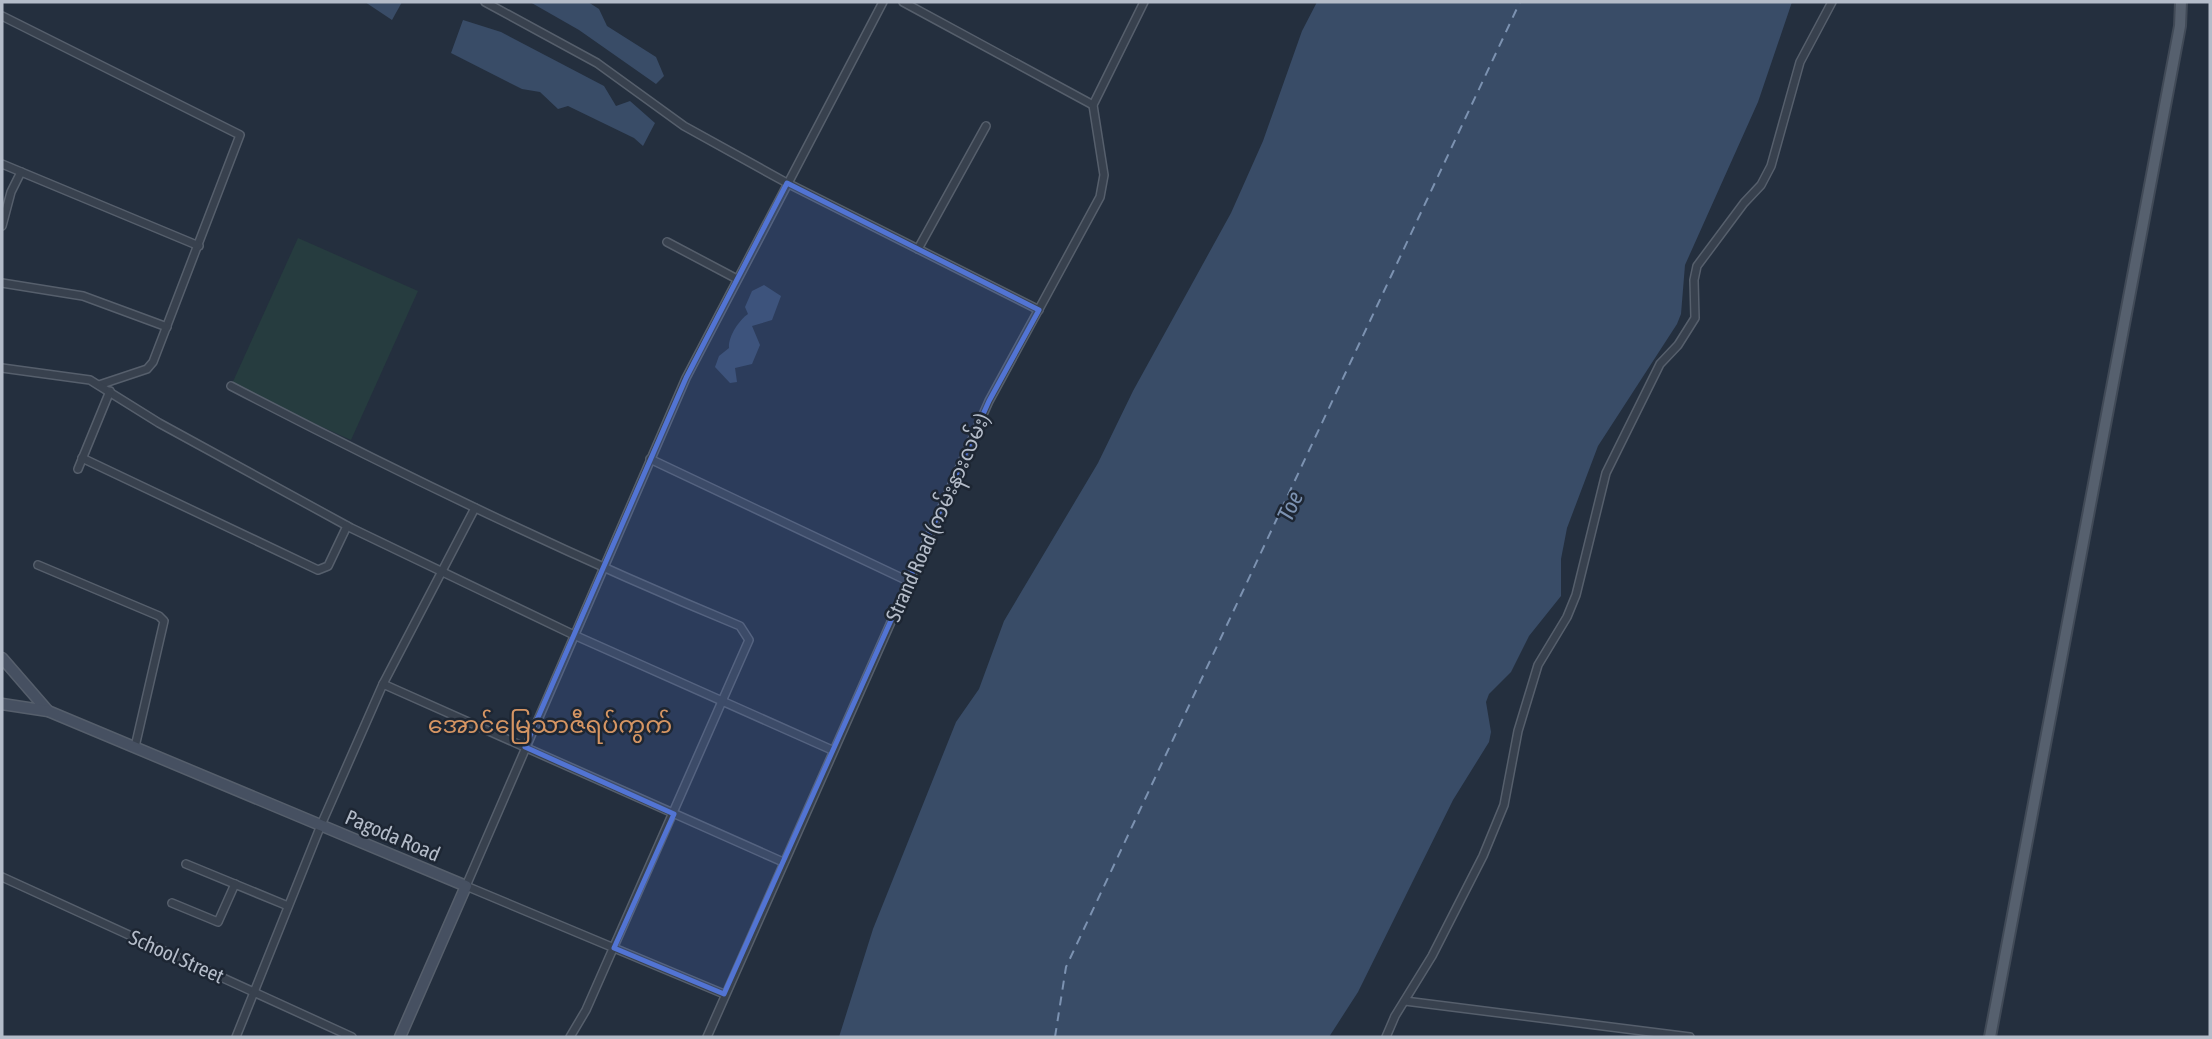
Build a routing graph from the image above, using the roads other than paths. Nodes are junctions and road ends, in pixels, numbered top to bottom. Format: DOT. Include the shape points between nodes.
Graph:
graph roads {
  1 [pos="485,2"];
  2 [pos="883,2"];
  3 [pos="903,2"];
  4 [pos="1144,2"];
  5 [pos="1832,2"];
  6 [pos="2181,2"];
  7 [pos="2,16"];
  8 [pos="1093,105"];
  9 [pos="986,127"];
  10 [pos="2,164"];
  11 [pos="21,172"];
  12 [pos="787,183"];
  13 [pos="2,226"];
  14 [pos="667,242"];
  15 [pos="199,246"];
  16 [pos="918,249"];
  17 [pos="737,279"];
  18 [pos="2,283"];
  19 [pos="1039,310"];
  20 [pos="167,327"];
  21 [pos="2,368"];
  22 [pos="99,385"];
  23 [pos="231,386"];
  24 [pos="110,391"];
  25 [pos="82,458"];
  26 [pos="650,459"];
  27 [pos="78,469"];
  28 [pos="475,508"];
  29 [pos="347,526"];
  30 [pos="38,565"];
  31 [pos="603,569"];
  32 [pos="441,572"];
  33 [pos="908,581"];
  34 [pos="574,635"];
  35 [pos="2,658"];
  36 [pos="383,684"];
  37 [pos="723,703"];
  38 [pos="2,704"];
  39 [pos="48,711"];
  40 [pos="135,747"];
  41 [pos="526,747"];
  42 [pos="832,750"];
  43 [pos="674,814"];
  44 [pos="321,825"];
  45 [pos="783,862"];
  46 [pos="186,864"];
  47 [pos="2,877"];
  48 [pos="235,884"];
  49 [pos="466,886"];
  50 [pos="172,903"];
  51 [pos="288,906"];
  52 [pos="614,948"];
  53 [pos="254,990"];
  54 [pos="724,994"];
  55 [pos="1405,1001"];
  56 [pos="236,1037"];
  57 [pos="352,1037"];
  58 [pos="400,1037"];
  59 [pos="570,1037"];
  60 [pos="707,1037"];
  61 [pos="1386,1037"];
  62 [pos="1690,1037"];
  63 [pos="1990,1037"];
  1 -- 12 [label="street" via="597,63 684,126"];
  2 -- 12 [label="street"];
  3 -- 8 [label="street"];
  4 -- 8 [label="street"];
  5 -- 55 [label="street" via="1800,62 1761,185 1697,266 1695,318 1660,364 1606,473 1576,595 1534,678 1504,805 1483,856"];
  6 -- 63 [label="main road"];
  7 -- 15 [label="street" via="238,132 239,142"];
  8 -- 19 [label="street, Strand Road (ကမ်းနားလမ်း)" via="1104,175 1100,197"];
  9 -- 16 [label="street"];
  10 -- 11 [label="street"];
  11 -- 13 [label="street"];
  11 -- 15 [label="street"];
  12 -- 16 [label="street"];
  12 -- 17 [label="street"];
  14 -- 17 [label="street"];
  15 -- 20 [label="street"];
  16 -- 19 [label="street"];
  17 -- 26 [label="street"];
  18 -- 20 [label="street" via="83,296"];
  19 -- 33 [label="street, Strand Road (ကမ်းနားလမ်း)" via="989,401"];
  20 -- 22 [label="street" via="147,369"];
  21 -- 22 [label="street"];
  22 -- 24 [label="street"];
  23 -- 28 [label="street"];
  24 -- 25 [label="street"];
  24 -- 29 [label="street" via="159,423"];
  25 -- 27 [label="street"];
  25 -- 29 [label="street" via="318,570 328,566"];
  26 -- 31 [label="street"];
  26 -- 33 [label="street"];
  28 -- 31 [label="street"];
  28 -- 32 [label="street"];
  29 -- 32 [label="street"];
  30 -- 40 [label="street" via="164,621"];
  31 -- 34 [label="street"];
  31 -- 37 [label="street" via="746,632 749,640"];
  32 -- 34 [label="street"];
  32 -- 36 [label="street"];
  33 -- 42 [label="street, Strand Road (ကမ်းနားလမ်း)"];
  34 -- 37 [label="street"];
  34 -- 41 [label="street"];
  35 -- 39 [label="main road, Pagoda Road"];
  36 -- 41 [label="street"];
  36 -- 44 [label="street"];
  37 -- 42 [label="street"];
  37 -- 43 [label="street"];
  38 -- 39 [label="main road, Pagoda Road"];
  39 -- 40 [label="main road, Pagoda Road"];
  40 -- 44 [label="main road, Pagoda Road"];
  41 -- 43 [label="street"];
  41 -- 49 [label="street"];
  42 -- 45 [label="street, Strand Road (ကမ်းနားလမ်း)"];
  43 -- 45 [label="street"];
  43 -- 52 [label="street"];
  44 -- 49 [label="main road, Pagoda Road"];
  44 -- 51 [label="street"];
  45 -- 54 [label="street, Strand Road (ကမ်းနားလမ်း)"];
  46 -- 48 [label="street"];
  47 -- 53 [label="street, School Street"];
  48 -- 50 [label="street" via="218,922"];
  48 -- 51 [label="street"];
  49 -- 52 [label="street, Pagoda Road"];
  49 -- 58 [label="main road"];
  51 -- 53 [label="street"];
  52 -- 54 [label="street, Pagoda Road"];
  52 -- 59 [label="street"];
  53 -- 56 [label="street"];
  53 -- 57 [label="street, School Street"];
  54 -- 60 [label="street, Strand Road (ကမ်းနားလမ်း)"];
  55 -- 61 [label="street"];
  55 -- 62 [label="street"];
}
